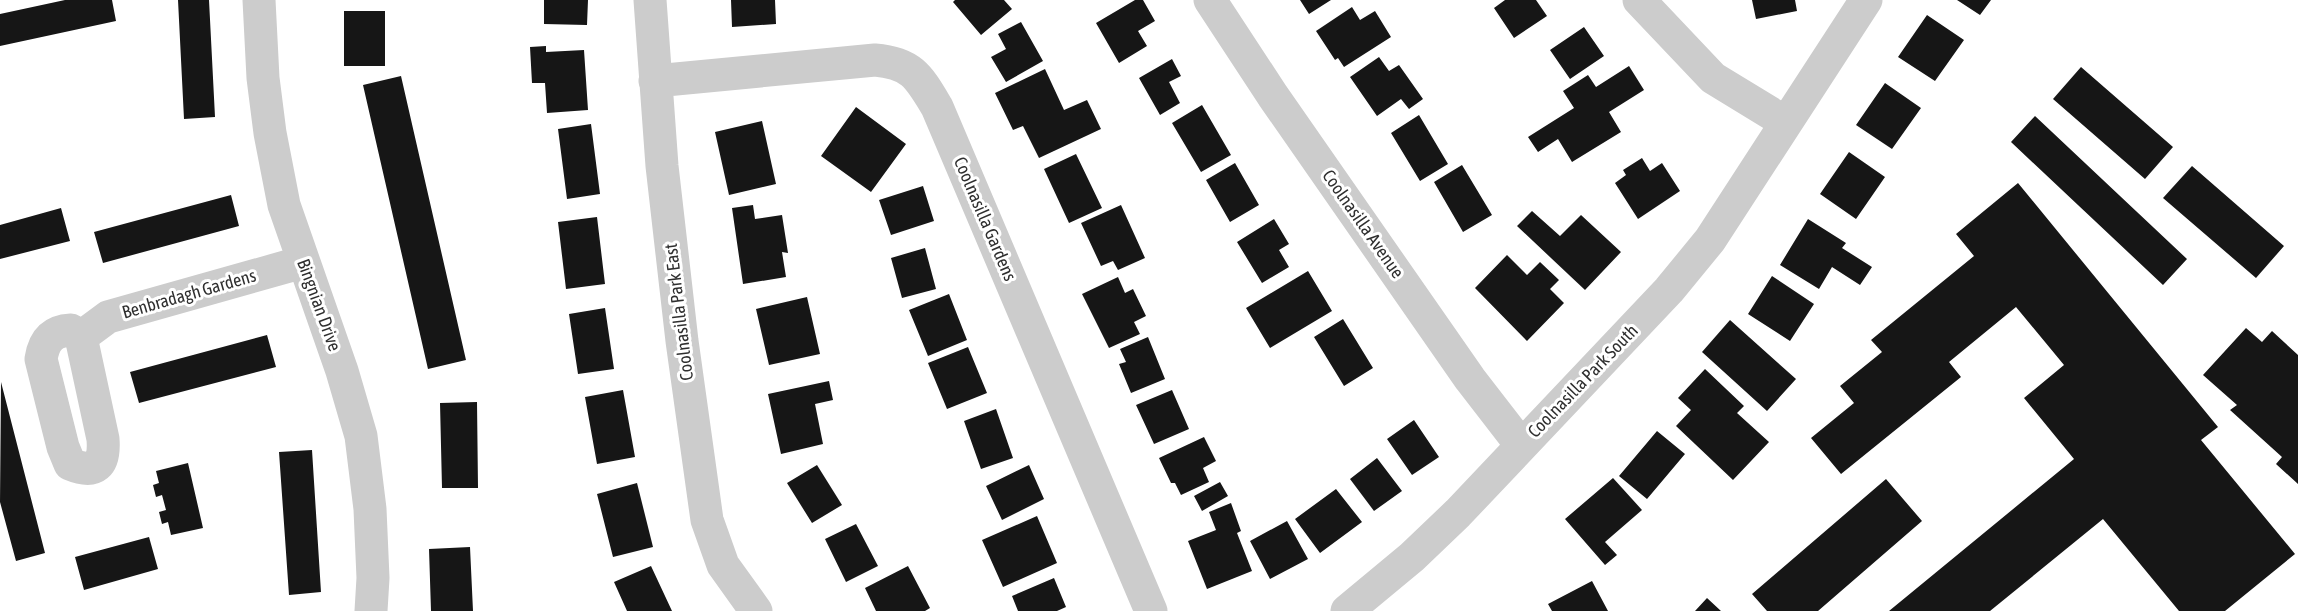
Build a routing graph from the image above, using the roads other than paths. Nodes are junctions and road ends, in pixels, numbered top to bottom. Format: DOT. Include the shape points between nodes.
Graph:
graph roads {
  1 [pos="259,0"];
  2 [pos="650,0"];
  3 [pos="1210,0"];
  4 [pos="1639,0"];
  5 [pos="1866,0"];
  6 [pos="655,81"];
  7 [pos="1785,122"];
  8 [pos="303,262"];
  9 [pos="81,337"];
  10 [pos="1521,445"];
  11 [pos="371,611"];
  12 [pos="756,611"];
  13 [pos="1151,611"];
  14 [pos="1347,611"];
  1 -- 8 [label="street, Bingnian Drive" via="270,133 284,204"];
  2 -- 6 [label="street, Coolnasilla Park East"];
  3 -- 10 [label="street, Coolnasilla Avenue" via="1470,379"];
  4 -- 7 [label="street" via="1713,78"];
  5 -- 7 [label="street, Coolnasilla Park South"];
  6 -- 12 [label="street, Coolnasilla Park East" via="682,341 706,520 723,566"];
  6 -- 13 [label="street, Coolnasilla Gardens" via="875,60 894,61 911,70 938,107"];
  7 -- 10 [label="street, Coolnasilla Park South" via="1710,240 1669,290"];
  8 -- 9 [label="street, Benbradagh Gardens" via="108,317"];
  8 -- 11 [label="street, Bingnian Drive" via="361,436 370,509"];
  10 -- 14 [label="street, Coolnasilla Park South" via="1458,513"];
}
